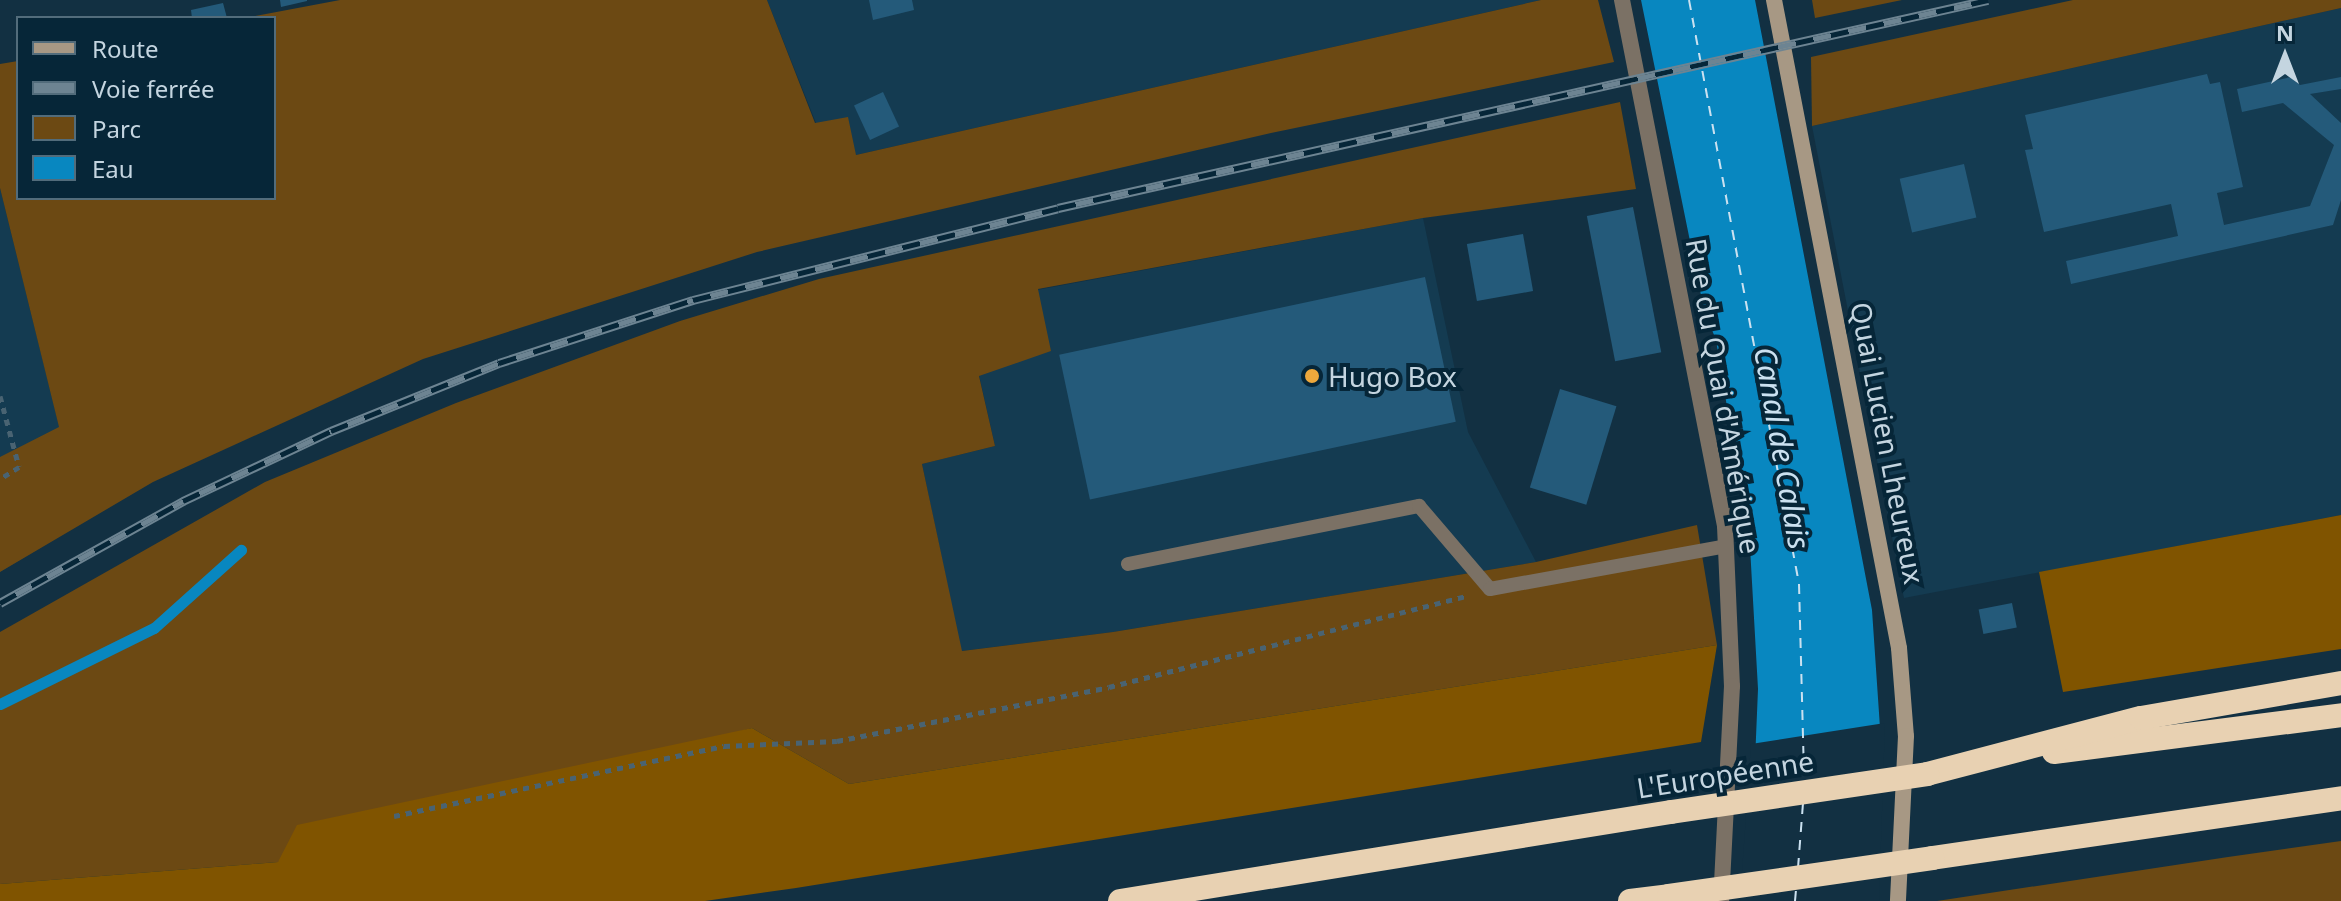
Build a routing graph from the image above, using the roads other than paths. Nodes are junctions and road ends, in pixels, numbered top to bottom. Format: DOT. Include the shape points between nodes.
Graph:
graph roads {
  1 [pos="1622,0"];
  2 [pos="1774,0"];
  3 [pos="1726,546"];
  4 [pos="1128,564"];
  5 [pos="2341,683"];
  6 [pos="2341,715"];
  7 [pos="1927,774"];
  8 [pos="2341,798"];
  9 [pos="1120,901"];
  10 [pos="1630,901"];
  11 [pos="1721,901"];
  12 [pos="1898,901"];
  1 -- 3 [label="street, Rue du Quai d'Amérique"];
  2 -- 12 [label="street, Quai Lucien Lheureux" via="1899,648 1906,736"];
  3 -- 4 [label="lane" via="1490,589 1419,506"];
  3 -- 11 [label="street, Rue du Quai d'Amérique" via="1732,741"];
  5 -- 7 [label="highway" via="2141,718"];
  6 -- 7 [label="highway, L'Européenne"];
  7 -- 9 [label="highway, L'Européenne, bridge"];
  8 -- 10 [label="highway, bridge"];
}
